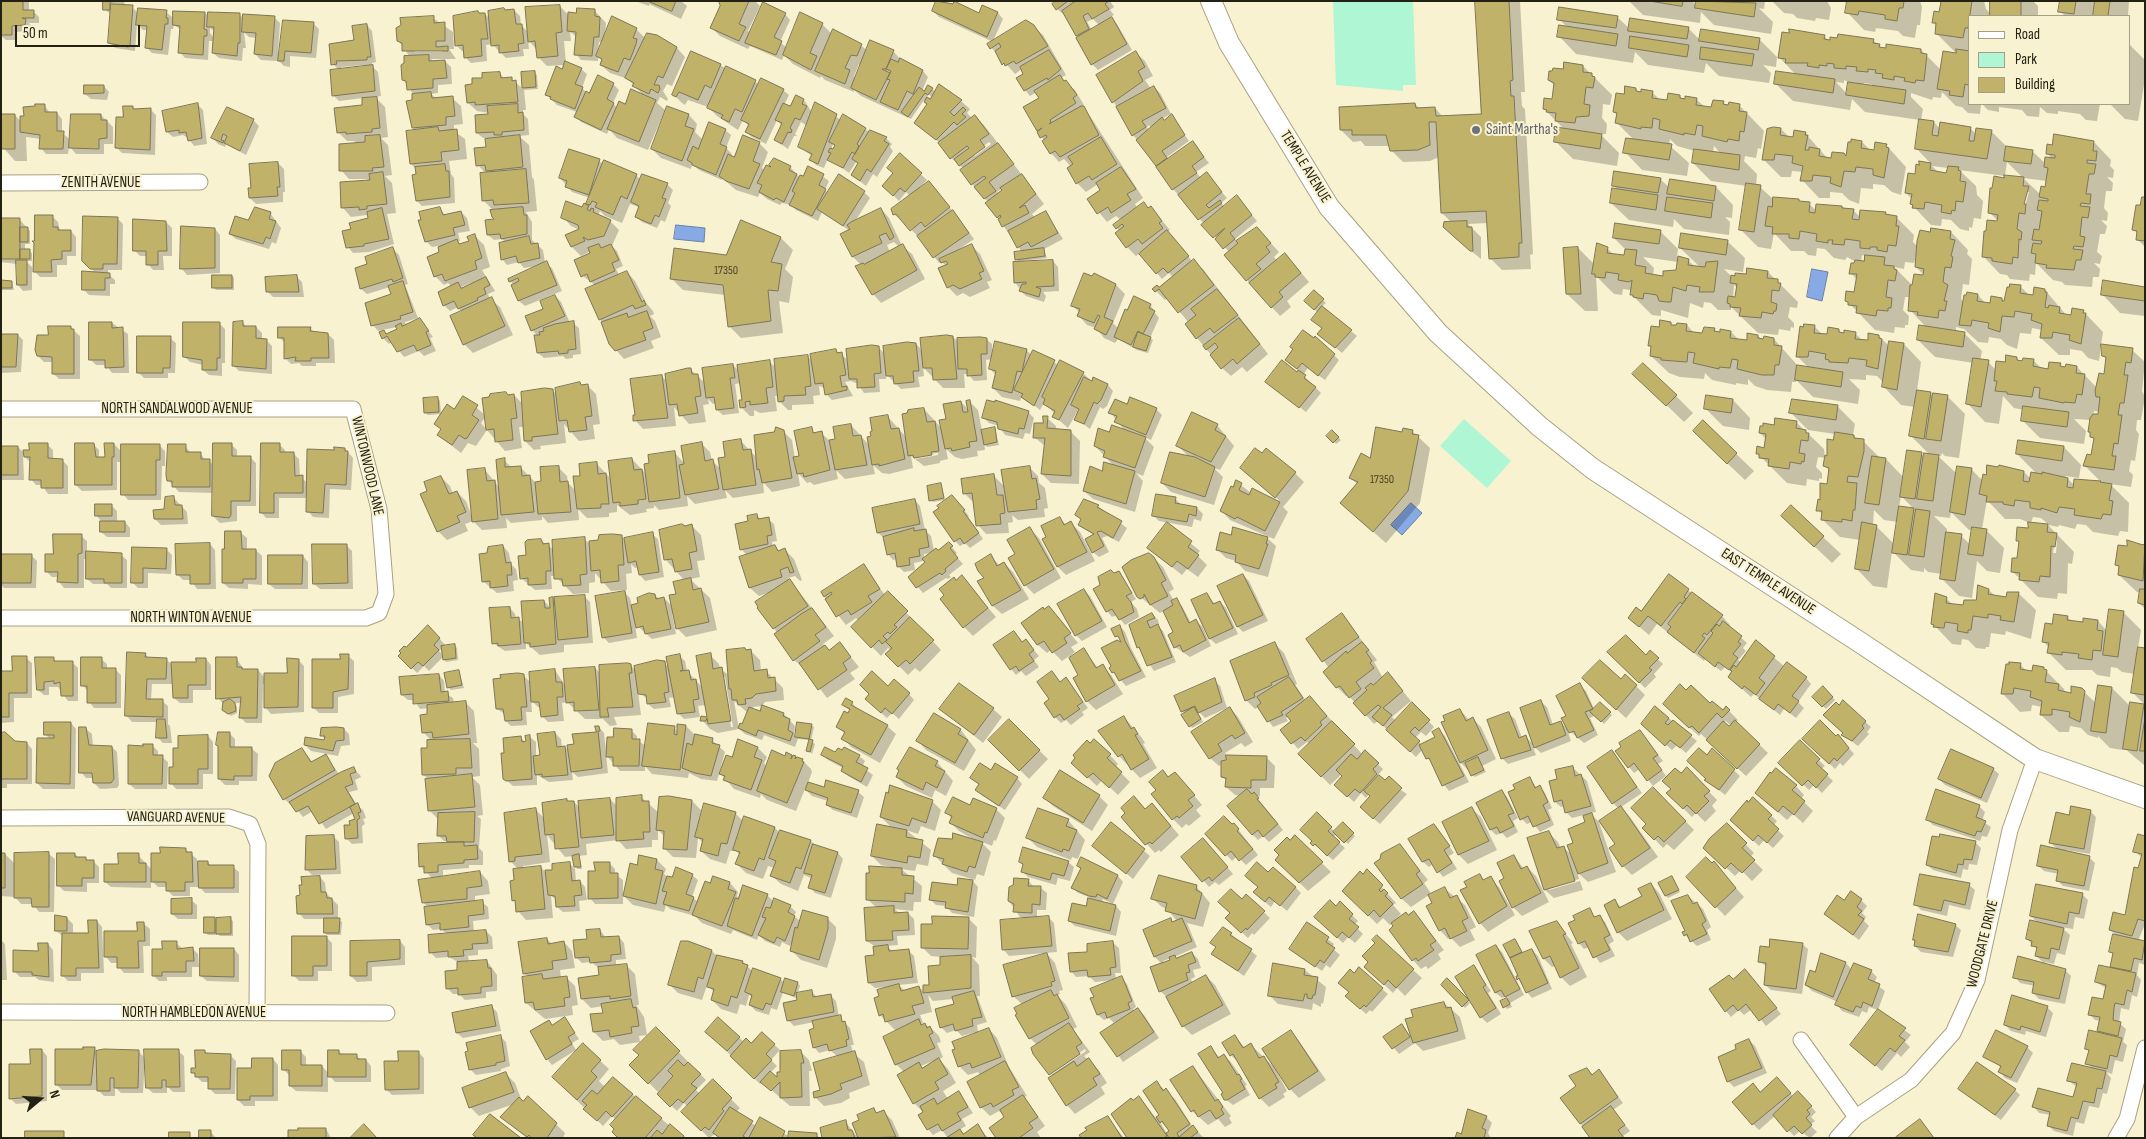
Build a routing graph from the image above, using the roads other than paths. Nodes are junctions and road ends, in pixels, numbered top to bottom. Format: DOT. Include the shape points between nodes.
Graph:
graph roads {
  1 [pos="1211,1"];
  2 [pos="200,182"];
  3 [pos="1,183"];
  4 [pos="1423,316"];
  5 [pos="353,408"];
  6 [pos="1,409"];
  7 [pos="379,613"];
  8 [pos="1,618"];
  9 [pos="2035,759"];
  10 [pos="2145,798"];
  11 [pos="1,818"];
  12 [pos="1,1012"];
  13 [pos="257,1013"];
  14 [pos="387,1013"];
  15 [pos="1801,1040"];
  16 [pos="2145,1048"];
  17 [pos="1856,1118"];
  18 [pos="1837,1138"];
  19 [pos="2116,1138"];
  1 -- 4 [label="main road, TEMPLE AVENUE" via="1229,43 1329,207"];
  2 -- 3 [label="street, ZENITH AVENUE"];
  4 -- 9 [label="main road, EAST TEMPLE AVENUE" via="1539,426 1594,469"];
  5 -- 6 [label="street, NORTH SANDALWOOD AVENUE"];
  5 -- 7 [label="street, WINTONWOOD LANE" via="378,509 386,594"];
  7 -- 8 [label="street, NORTH WINTON AVENUE" via="366,618"];
  9 -- 10 [label="main road, EAST TEMPLE AVENUE"];
  9 -- 17 [label="street, WOODGATE DRIVE" via="2010,830 1977,980 1953,1033 1911,1080"];
  11 -- 13 [label="street, VANGUARD AVENUE" via="229,817 250,824 258,844"];
  12 -- 13 [label="street, NORTH HAMBLEDON AVENUE"];
  13 -- 14 [label="street, NORTH HAMBLEDON AVENUE"];
  15 -- 17 [label="street"];
  16 -- 19 [label="street" via="2127,1119"];
  17 -- 18 [label="street, WOODGATE DRIVE"];
}
